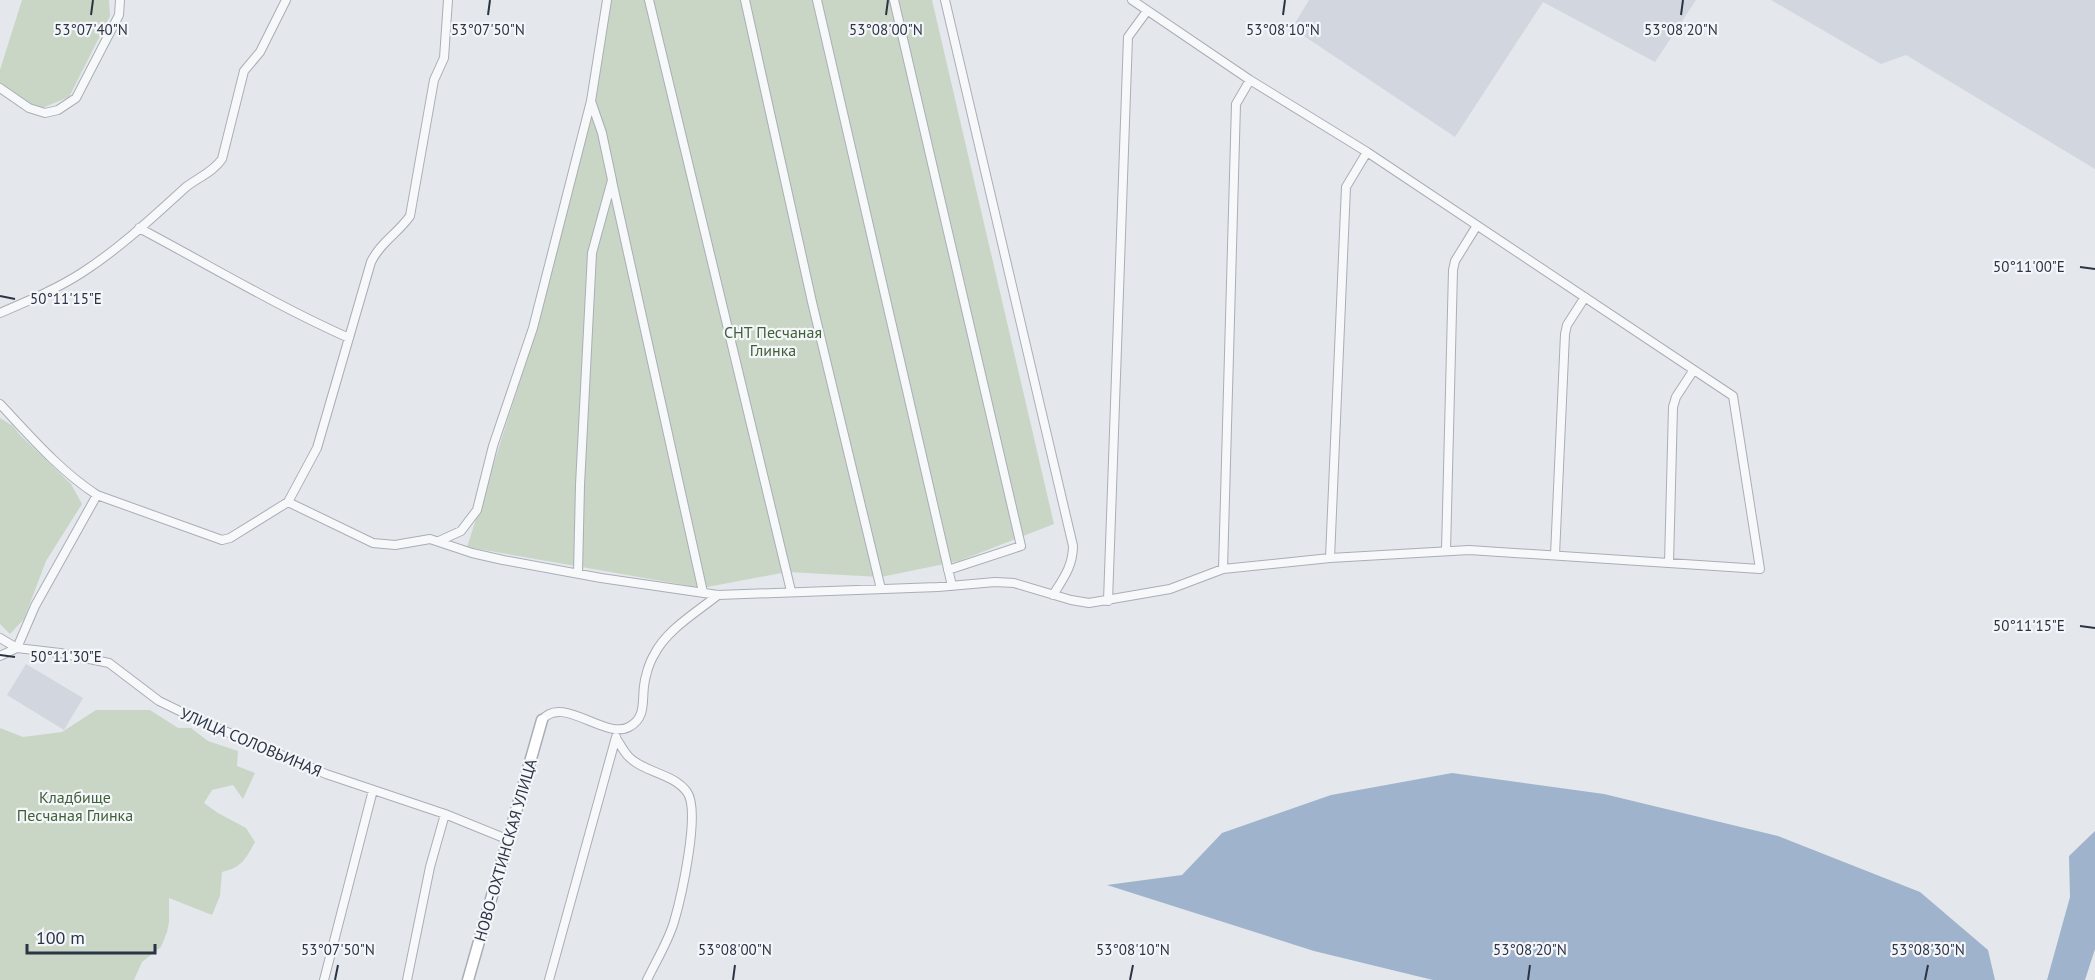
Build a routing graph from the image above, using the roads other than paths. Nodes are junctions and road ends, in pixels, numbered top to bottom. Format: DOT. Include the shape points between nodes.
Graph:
graph roads {
  1 [pos="120,0"];
  2 [pos="286,0"];
  3 [pos="448,0"];
  4 [pos="607,0"];
  5 [pos="649,0"];
  6 [pos="746,0"];
  7 [pos="817,0"];
  8 [pos="894,0"];
  9 [pos="945,0"];
  10 [pos="1132,0"];
  11 [pos="1147,11"];
  12 [pos="1250,80"];
  13 [pos="0,88"];
  14 [pos="591,101"];
  15 [pos="1367,152"];
  16 [pos="612,180"];
  17 [pos="1476,227"];
  18 [pos="139,228"];
  19 [pos="1585,297"];
  20 [pos="0,313"];
  21 [pos="349,338"];
  22 [pos="1693,370"];
  23 [pos="0,404"];
  24 [pos="97,495"];
  25 [pos="288,502"];
  26 [pos="439,541"];
  27 [pos="1446,551"];
  28 [pos="1555,555"];
  29 [pos="1330,558"];
  30 [pos="1669,563"];
  31 [pos="1223,568"];
  32 [pos="948,570"];
  33 [pos="578,573"];
  34 [pos="952,586"];
  35 [pos="881,589"];
  36 [pos="791,591"];
  37 [pos="703,592"];
  38 [pos="718,595"];
  39 [pos="1053,595"];
  40 [pos="1108,601"];
  41 [pos="0,638"];
  42 [pos="17,648"];
  43 [pos="0,656"];
  44 [pos="542,720"];
  45 [pos="616,734"];
  46 [pos="374,790"];
  47 [pos="445,814"];
  48 [pos="509,840"];
  49 [pos="324,980"];
  50 [pos="407,980"];
  51 [pos="468,980"];
  52 [pos="549,980"];
  53 [pos="647,980"];
  1 -- 13 [label="street" via="118,15 76,98 45,114"];
  2 -- 18 [label="street" via="260,52 244,71 222,159"];
  3 -- 21 [label="street" via="444,58 434,80 410,216 376,252"];
  4 -- 14 [label="street"];
  5 -- 36 [label="street"];
  6 -- 35 [label="street" via="812,302"];
  7 -- 32 [label="street"];
  8 -- 32 [label="street" via="1021,546"];
  9 -- 39 [label="street" via="1072,546 1069,568"];
  10 -- 11 [label="street"];
  11 -- 12 [label="street"];
  11 -- 40 [label="street" via="1128,37"];
  12 -- 15 [label="street"];
  12 -- 31 [label="street" via="1236,104"];
  14 -- 16 [label="street"];
  14 -- 26 [label="street" via="533,328 493,446 477,510 461,531"];
  15 -- 17 [label="street"];
  15 -- 29 [label="street" via="1346,187"];
  16 -- 33 [label="street" via="592,253"];
  16 -- 37 [label="street"];
  17 -- 19 [label="street"];
  17 -- 27 [label="street" via="1453,270"];
  18 -- 20 [label="street" via="83,273"];
  18 -- 21 [label="street" via="294,313"];
  19 -- 22 [label="street"];
  19 -- 28 [label="street" via="1565,334"];
  21 -- 25 [label="street" via="317,448"];
  22 -- 30 [label="street" via="1673,407"];
  22 -- 30 [label="street" via="1733,396 1760,569"];
  23 -- 24 [label="street" via="51,458"];
  24 -- 25 [label="street" via="222,540"];
  24 -- 42 [label="street" via="35,606"];
  25 -- 26 [label="street" via="373,543"];
  26 -- 33 [label="street" via="472,553"];
  27 -- 28 [label="street"];
  27 -- 29 [label="street"];
  28 -- 30 [label="street"];
  29 -- 31 [label="street"];
  31 -- 40 [label="street" via="1170,589"];
  32 -- 34 [label="street"];
  33 -- 37 [label="street"];
  34 -- 35 [label="street"];
  34 -- 39 [label="street" via="1014,583"];
  35 -- 36 [label="street"];
  36 -- 38 [label="street"];
  37 -- 38 [label="street"];
  38 -- 45 [label="street" via="666,637 653,655 644,684 642,715"];
  39 -- 40 [label="street" via="1089,603"];
  41 -- 42 [label="street"];
  42 -- 43 [label="street"];
  42 -- 46 [label="street, УЛИЦА СОЛОВЬИНАЯ" via="109,663 159,701 194,718"];
  44 -- 45 [label="street" via="551,712 565,712"];
  44 -- 48 [label="street, НОВО-ОХТИНСКАЯ УЛИЦА"];
  45 -- 52 [label="street"];
  45 -- 53 [label="street" via="629,757 680,784 693,806 685,872 673,923"];
  46 -- 47 [label="street, УЛИЦА СОЛОВЬИНАЯ"];
  46 -- 49 [label="street"];
  47 -- 48 [label="street, УЛИЦА СОЛОВЬИНАЯ"];
  47 -- 50 [label="street"];
  48 -- 51 [label="street, НОВО-ОХТИНСКАЯ УЛИЦА"];
}
